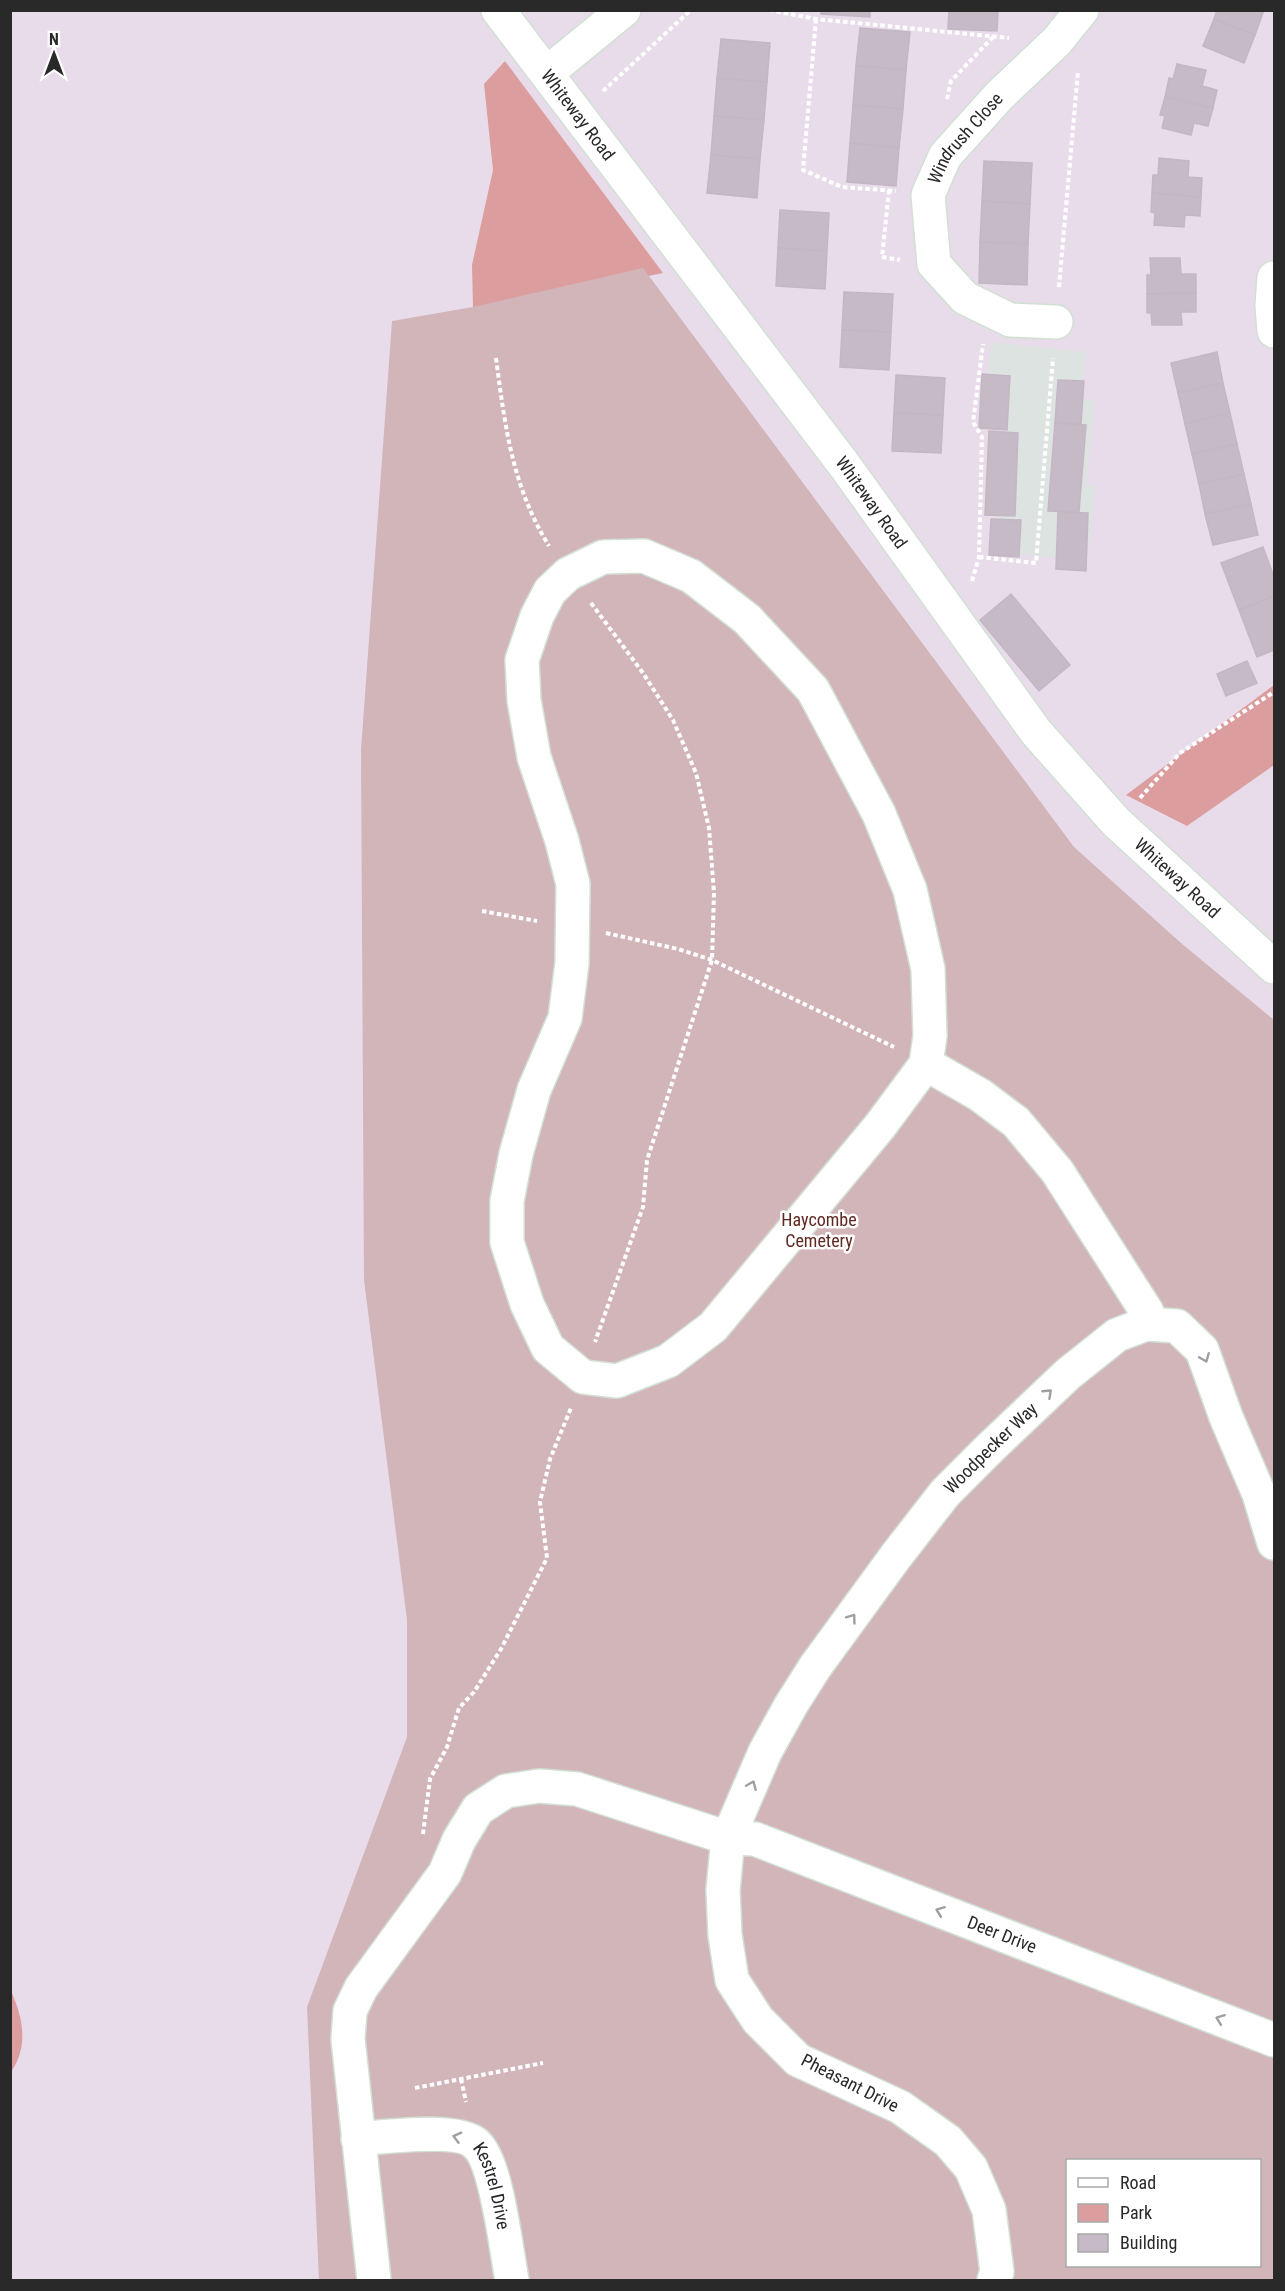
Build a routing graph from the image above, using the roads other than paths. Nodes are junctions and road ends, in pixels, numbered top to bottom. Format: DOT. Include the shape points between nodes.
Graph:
graph roads {
  1 [pos="498,10"];
  2 [pos="624,10"];
  3 [pos="1082,10"];
  4 [pos="547,73"];
  5 [pos="1275,278"];
  6 [pos="1056,322"];
  7 [pos="1275,331"];
  8 [pos="1275,967"];
  9 [pos="926,1064"];
  10 [pos="1146,1324"];
  11 [pos="1275,1543"];
  12 [pos="728,1838"];
  13 [pos="1275,2040"];
  14 [pos="358,2139"];
  15 [pos="374,2280"];
  16 [pos="512,2280"];
  17 [pos="994,2280"];
  1 -- 4 [label="street, Whiteway Road"];
  2 -- 4 [label="street"];
  3 -- 6 [label="street, Windrush Close" via="945,156 928,195 934,264 965,298 1010,320"];
  4 -- 8 [label="street, Whiteway Road" via="845,466 1036,732 1116,822"];
  5 -- 7 [label="street"];
  9 -- 9 [label="street" via="930,1036 928,969 910,890 879,814 813,690 747,619 691,576 644,556 603,557 568,574 550,591 522,660 534,757 573,884 572,963 565,1018 534,1090 507,1201 507,1242 527,1304 549,1348 583,1377 617,1381 668,1361 713,1327 880,1126"];
  9 -- 10 [label="street" via="980,1095 1016,1122 1057,1171 1146,1312"];
  10 -- 11 [label="street, Woodpecker Way, one-way" via="1177,1326 1202,1350"];
  12 -- 10 [label="street, Woodpecker Way, one-way" via="765,1752 815,1667 945,1493 1068,1374 1118,1335"];
  13 -- 12 [label="street, Deer Drive, one-way" via="755,1839"];
  12 -- 14 [label="street, Deer Drive" via="577,1789 539,1786 506,1791 478,1809 445,1873 361,1988 350,2011 348,2039"];
  12 -- 17 [label="street, Pheasant Drive" via="723,1890 732,1980 758,2020 798,2060 900,2107 948,2141 971,2168 989,2210 997,2272"];
  14 -- 15 [label="street, Deer Drive"];
  16 -- 14 [label="street, Kestrel Drive, one-way" via="489,2162 475,2142 445,2134"];
}
